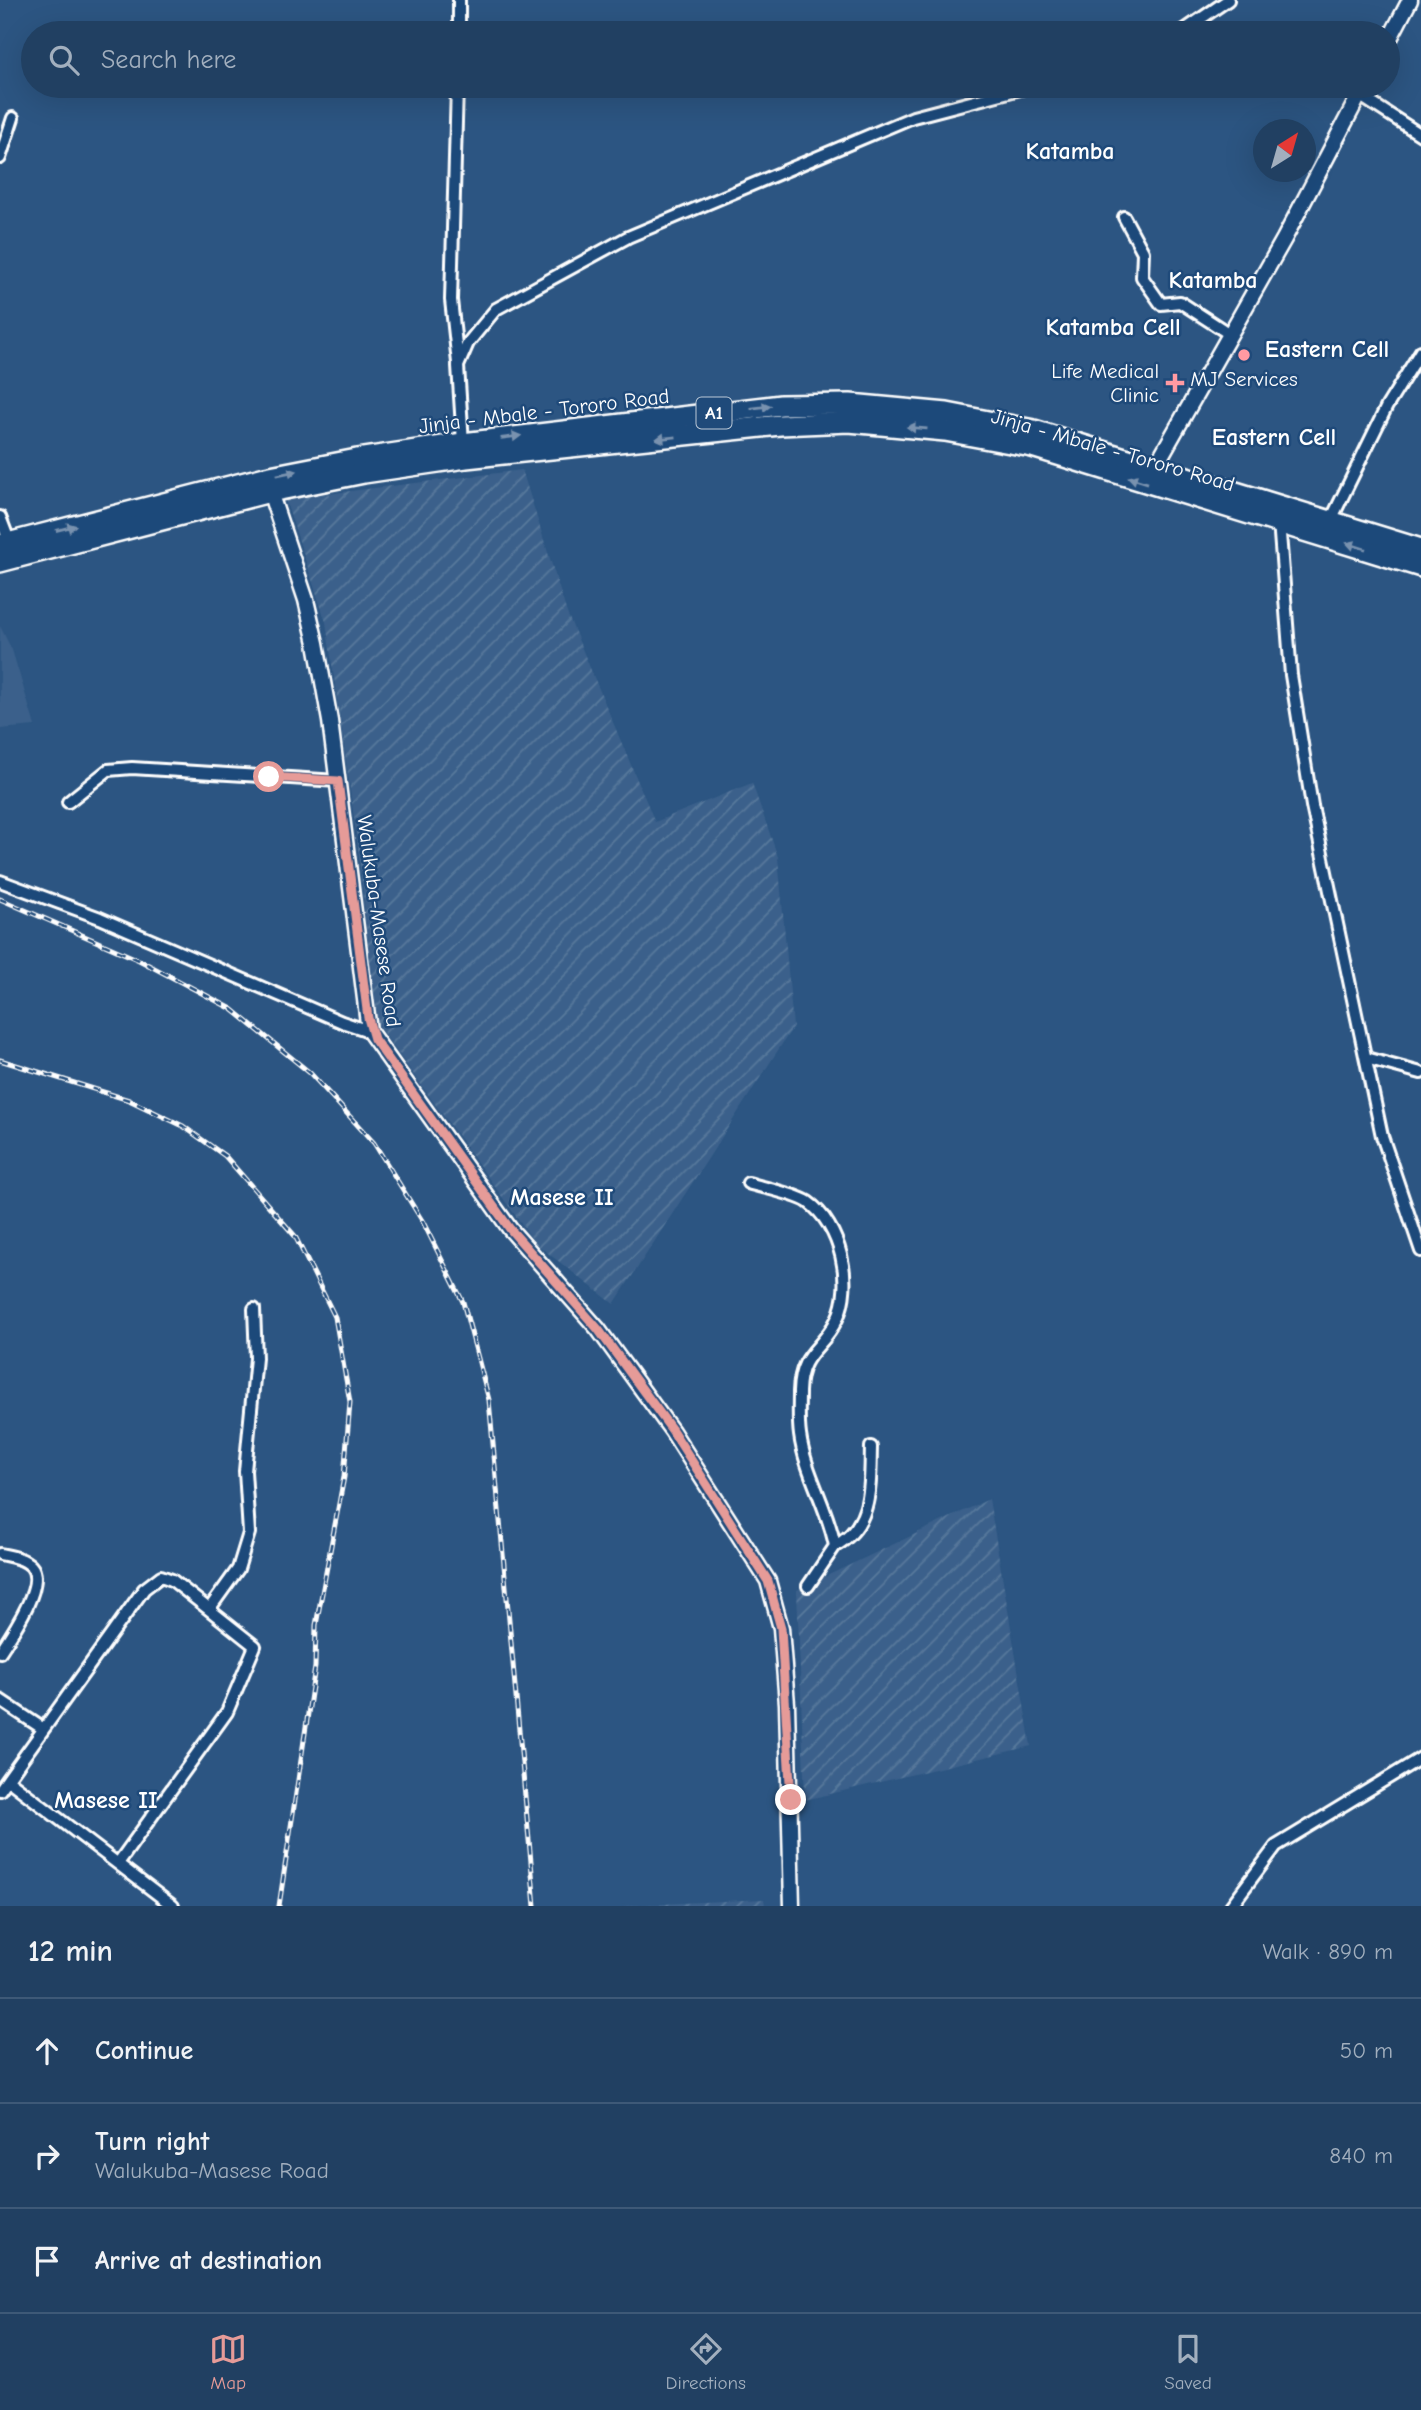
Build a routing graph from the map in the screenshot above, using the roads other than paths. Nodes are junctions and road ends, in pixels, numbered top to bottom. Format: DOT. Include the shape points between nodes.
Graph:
graph roads {
  1 [pos="459,0"];
  2 [pos="1228,0"];
  3 [pos="1410,0"];
  4 [pos="458,21"];
  5 [pos="1197,21"];
  6 [pos="1399,21"];
  7 [pos="457,98"];
  8 [pos="986,98"];
  9 [pos="1358,98"];
  10 [pos="1372,98"];
  11 [pos="13,118"];
  12 [pos="1421,135"];
  13 [pos="0,159"];
  14 [pos="1124,218"];
  15 [pos="1231,335"];
  16 [pos="1421,351"];
  17 [pos="458,366"];
  18 [pos="463,443"];
  19 [pos="1156,465"];
  20 [pos="270,492"];
  21 [pos="0,517"];
  22 [pos="1279,521"];
  23 [pos="1330,522"];
  24 [pos="5,544"];
  25 [pos="1421,549"];
  26 [pos="0,562"];
  27 [pos="1421,566"];
  28 [pos="338,781"];
  29 [pos="68,802"];
  30 [pos="0,881"];
  31 [pos="369,1031"];
  32 [pos="1366,1058"];
  33 [pos="1421,1073"];
  34 [pos="748,1183"];
  35 [pos="1421,1251"];
  36 [pos="254,1309"];
  37 [pos="871,1447"];
  38 [pos="835,1546"];
  39 [pos="0,1553"];
  40 [pos="808,1586"];
  41 [pos="210,1608"];
  42 [pos="0,1652"];
  43 [pos="0,1700"];
  44 [pos="41,1728"];
  45 [pos="1421,1758"];
  46 [pos="8,1780"];
  47 [pos="0,1790"];
  48 [pos="119,1862"];
  49 [pos="173,1906"];
  50 [pos="792,1906"];
  51 [pos="1231,1906"];
  1 -- 4 [label="street"];
  2 -- 5 [label="street"];
  3 -- 6 [label="street"];
  7 -- 17 [label="street" via="451,300"];
  8 -- 17 [label="street" via="913,117 628,237 496,309 468,344"];
  9 -- 15 [label="street"];
  10 -- 12 [label="street"];
  11 -- 13 [label="street"];
  14 -- 15 [label="street" via="1143,251 1142,278 1161,304 1180,302"];
  15 -- 19 [label="street"];
  16 -- 23 [label="street" via="1387,406"];
  17 -- 18 [label="street"];
  18 -- 19 [label="highway, Jinja - Mbale - Tororo Road / A1, one-way" via="781,405 850,404 988,420"];
  24 -- 18 [label="highway, Jinja - Mbale - Tororo Road / A1, one-way" via="265,477"];
  19 -- 23 [label="highway, Jinja - Mbale - Tororo Road / A1"];
  22 -- 20 [label="highway, Jinja - Mbale - Tororo Road / A1, one-way" via="990,437 849,422 466,458"];
  20 -- 26 [label="highway, Jinja - Mbale - Tororo Road / A1"];
  20 -- 28 [label="street, Walukuba-Masese Road" via="306,600"];
  21 -- 24 [label="street"];
  27 -- 22 [label="highway, Jinja - Mbale - Tororo Road / A1, one-way"];
  22 -- 32 [label="street" via="1291,675 1310,793"];
  23 -- 25 [label="highway, Jinja - Mbale - Tororo Road / A1"];
  28 -- 29 [label="street" via="120,769 108,770"];
  28 -- 31 [label="street, Walukuba-Masese Road"];
  30 -- 31 [label="street"];
  31 -- 50 [label="street, Walukuba-Masese Road" via="510,1229 598,1329 664,1419 768,1581 781,1628 787,1704"];
  32 -- 33 [label="street"];
  32 -- 35 [label="street" via="1389,1162"];
  34 -- 38 [label="street" via="806,1200 815,1207 837,1243 844,1270 840,1312 802,1365 799,1390 800,1435"];
  36 -- 41 [label="street" via="256,1358 245,1471 249,1533 239,1569"];
  37 -- 38 [label="street" via="865,1514 849,1538"];
  38 -- 40 [label="street"];
  39 -- 42 [label="street" via="30,1563 36,1572 36,1587"];
  41 -- 44 [label="street" via="172,1580 161,1576 151,1581"];
  41 -- 48 [label="street" via="256,1646 227,1712"];
  43 -- 44 [label="street"];
  44 -- 46 [label="street"];
  45 -- 51 [label="street" via="1276,1846"];
  46 -- 47 [label="street"];
  46 -- 48 [label="street"];
  48 -- 49 [label="street"];
}
